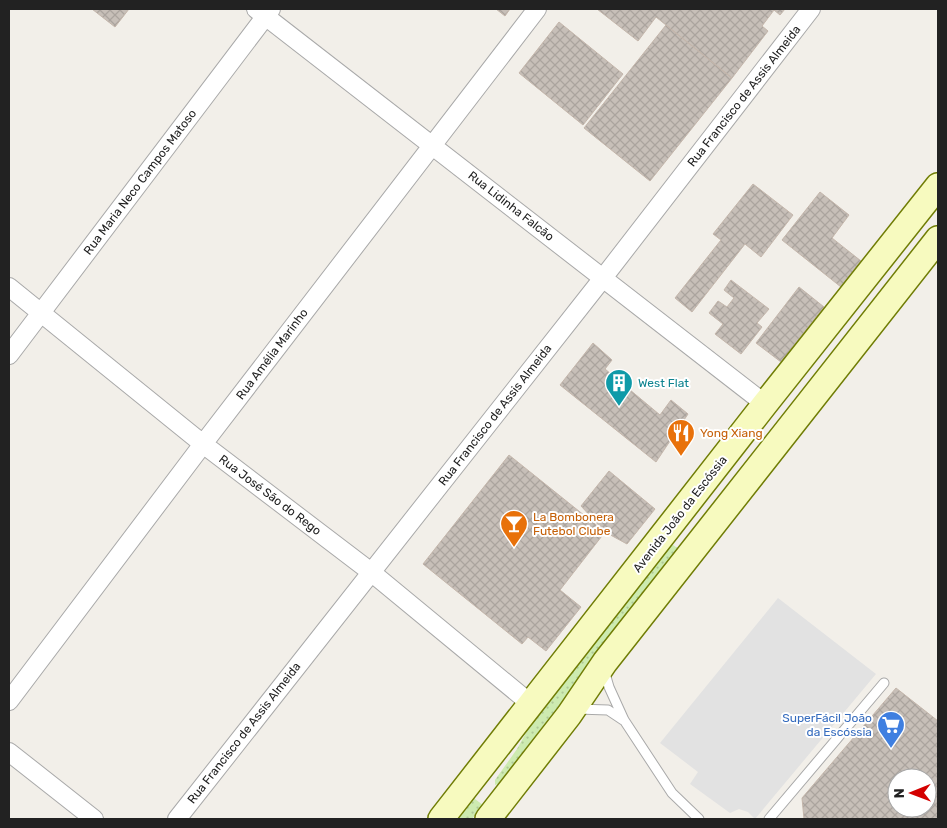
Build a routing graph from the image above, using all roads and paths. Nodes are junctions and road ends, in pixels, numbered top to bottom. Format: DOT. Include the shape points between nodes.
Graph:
graph roads {
  1 [pos="537,9"];
  2 [pos="811,9"];
  3 [pos="264,11"];
  4 [pos="432,145"];
  5 [pos="938,186"];
  6 [pos="938,239"];
  7 [pos="603,278"];
  8 [pos="863,281"];
  9 [pos="9,286"];
  10 [pos="41,312"];
  11 [pos="9,355"];
  12 [pos="817,392"];
  13 [pos="765,404"];
  14 [pos="203,444"];
  15 [pos="730,448"];
  16 [pos="696,546"];
  17 [pos="371,572"];
  18 [pos="603,666"];
  19 [pos="884,683"];
  20 [pos="9,701"];
  21 [pos="531,704"];
  22 [pos="573,709"];
  23 [pos="624,720"];
  24 [pos="514,727"];
  25 [pos="9,752"];
  26 [pos="493,812"];
  27 [pos="94,819"];
  28 [pos="177,819"];
  29 [pos="441,819"];
  30 [pos="700,819"];
  31 [pos="769,819"];
  1 -- 4 [label="street, Rua Amélia Marinho"];
  2 -- 7 [label="street, Rua Francisco de Assis Almeida"];
  3 -- 4 [label="street, Rua Lidinha Falcão"];
  3 -- 10 [label="street, Rua Maria Neco Campos Matoso"];
  4 -- 7 [label="street, Rua Lidinha Falcão"];
  4 -- 14 [label="street, Rua Amélia Marinho"];
  5 -- 8 [label="main road, Avenida João da Escóssia"];
  6 -- 12 [label="main road"];
  7 -- 13 [label="street, Rua Lidinha Falcão"];
  7 -- 17 [label="street, Rua Francisco de Assis Almeida"];
  8 -- 12 [label="main road" via="876,286 878,296 833,354"];
  8 -- 13 [label="main road, Avenida João da Escóssia"];
  9 -- 10 [label="street, Rua José São do Rego"];
  10 -- 11 [label="street, Rua Maria Neco Campos Matoso"];
  10 -- 14 [label="street, Rua José São do Rego"];
  12 -- 16 [label="main road"];
  13 -- 15 [label="main road, Avenida João da Escóssia"];
  14 -- 17 [label="street, Rua José São do Rego"];
  14 -- 20 [label="street, Rua Amélia Marinho"];
  15 -- 16 [label="main road" via="712,486 684,526 686,539"];
  15 -- 21 [label="main road, Avenida João da Escóssia"];
  16 -- 18 [label="main road"];
  17 -- 21 [label="street, Rua José São do Rego"];
  17 -- 28 [label="street, Rua Francisco de Assis Almeida"];
  18 -- 22 [label="main road"];
  18 -- 23 [label="lane"];
  19 -- 31 [label="lane"];
  21 -- 24 [label="main road, Avenida João da Escóssia"];
  22 -- 23 [label="lane" via="608,710"];
  22 -- 26 [label="main road"];
  23 -- 30 [label="lane" via="672,793"];
  24 -- 26 [label="main road" via="510,749 488,784"];
  24 -- 29 [label="main road, Avenida João da Escóssia"];
  25 -- 27 [label="street"];
}
